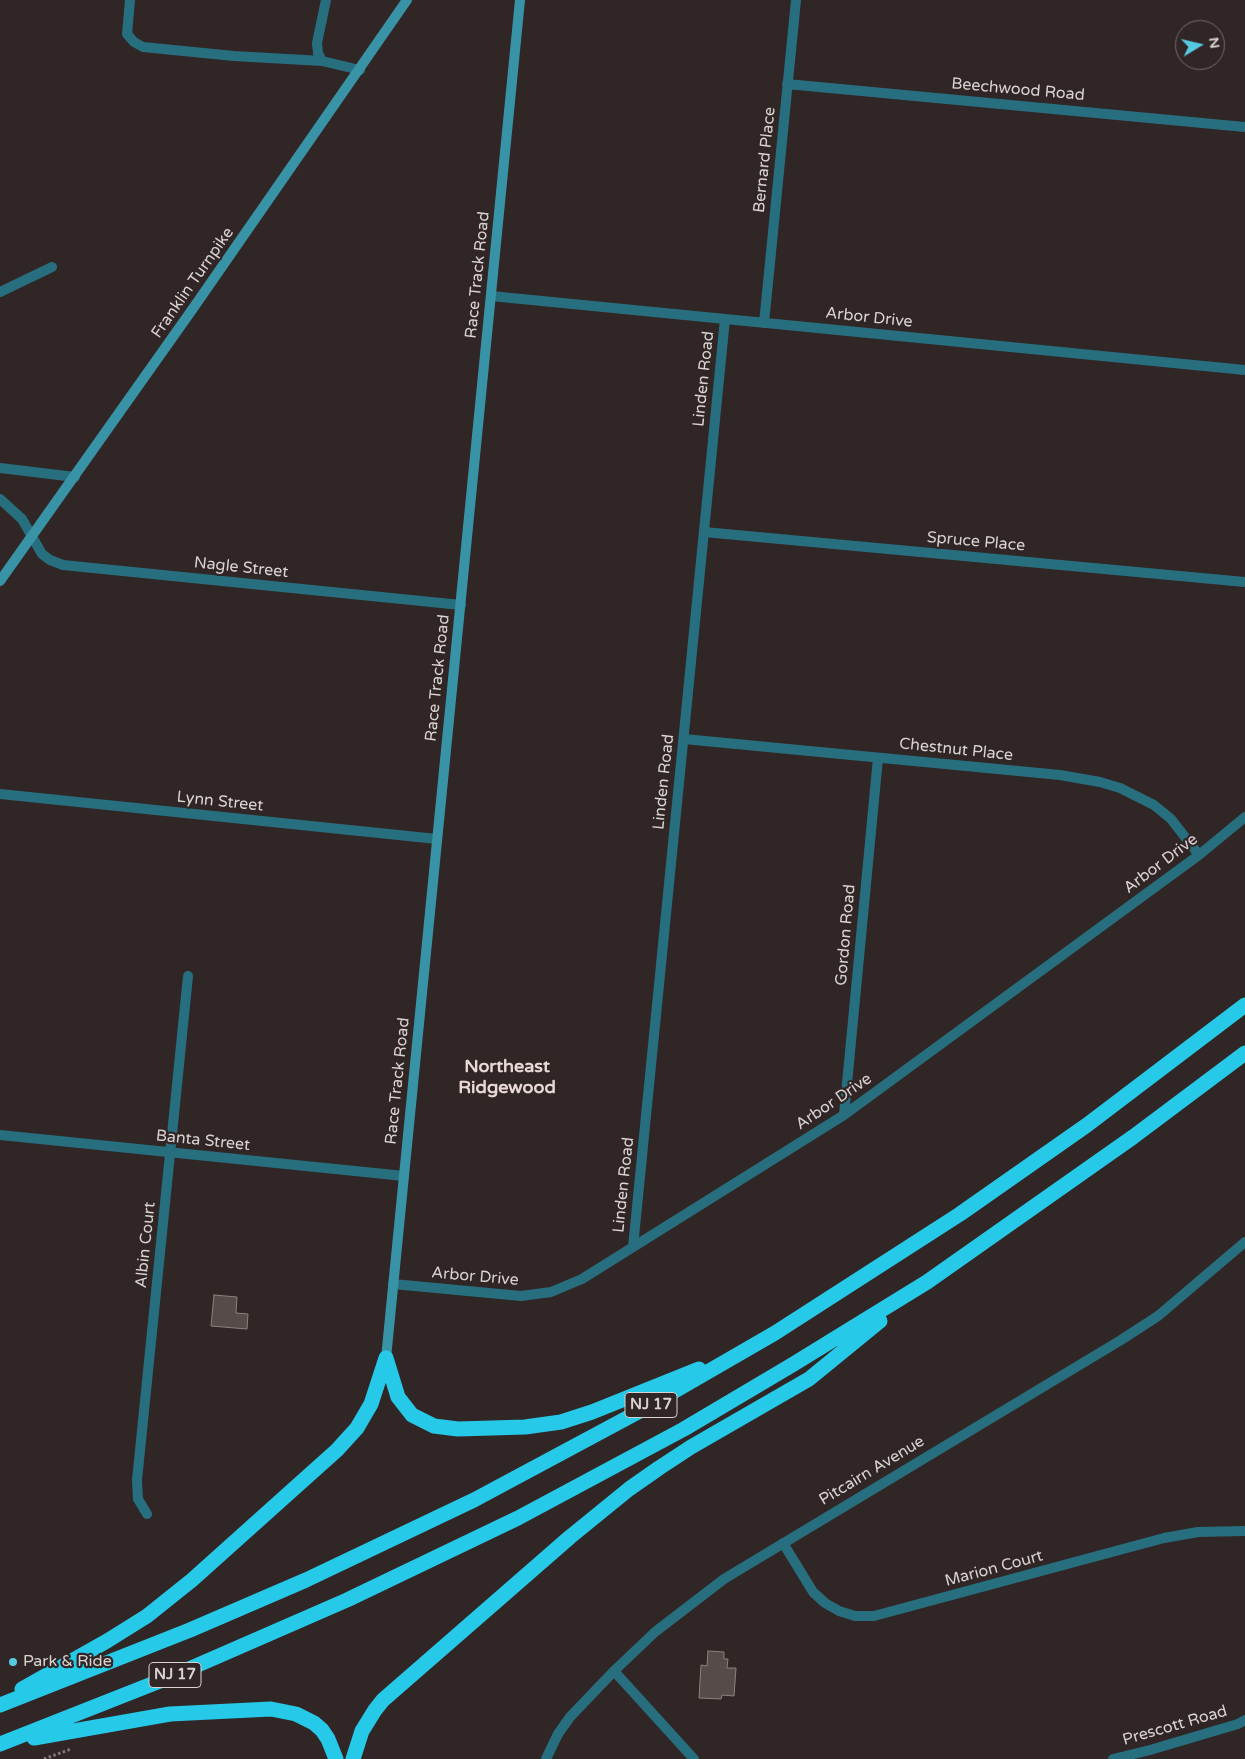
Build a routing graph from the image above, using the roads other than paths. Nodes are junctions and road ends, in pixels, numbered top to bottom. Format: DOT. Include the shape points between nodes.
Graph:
graph roads {
  1 [pos="130,0"];
  2 [pos="326,0"];
  3 [pos="407,0"];
  4 [pos="520,0"];
  5 [pos="796,0"];
  6 [pos="322,61"];
  7 [pos="360,70"];
  8 [pos="787,84"];
  9 [pos="1245,127"];
  10 [pos="52,267"];
  11 [pos="0,292"];
  12 [pos="491,296"];
  13 [pos="725,319"];
  14 [pos="764,323"];
  15 [pos="1245,370"];
  16 [pos="0,468"];
  17 [pos="75,477"];
  18 [pos="0,499"];
  19 [pos="704,532"];
  20 [pos="33,536"];
  21 [pos="0,581"];
  22 [pos="1245,582"];
  23 [pos="461,605"];
  24 [pos="684,739"];
  25 [pos="878,758"];
  26 [pos="0,794"];
  27 [pos="1245,817"];
  28 [pos="437,839"];
  29 [pos="1199,855"];
  30 [pos="188,976"];
  31 [pos="1245,1005"];
  32 [pos="1245,1053"];
  33 [pos="844,1115"];
  34 [pos="0,1135"];
  35 [pos="170,1153"];
  36 [pos="404,1176"];
  37 [pos="1245,1242"];
  38 [pos="633,1247"];
  39 [pos="926,1282"];
  40 [pos="393,1284"];
  41 [pos="749,1348"];
  42 [pos="386,1358"];
  43 [pos="146,1514"];
  44 [pos="1245,1531"];
  45 [pos="783,1543"];
  46 [pos="614,1671"];
  47 [pos="0,1703"];
  48 [pos="1245,1720"];
  49 [pos="0,1744"];
  50 [pos="336,1759"];
  51 [pos="353,1759"];
  52 [pos="546,1759"];
  53 [pos="694,1759"];
  54 [pos="1113,1759"];
  1 -- 6 [label="street" via="127,34 142,47"];
  2 -- 6 [label="street" via="317,43"];
  3 -- 7 [label="street, Franklin Turnpike"];
  4 -- 12 [label="street, Race Track Road"];
  5 -- 8 [label="street, Bernard Place"];
  6 -- 7 [label="street"];
  7 -- 17 [label="street, Franklin Turnpike"];
  8 -- 9 [label="street, Beechwood Road"];
  8 -- 14 [label="street, Bernard Place"];
  10 -- 11 [label="street"];
  12 -- 13 [label="street, Arbor Drive"];
  12 -- 23 [label="street, Race Track Road"];
  13 -- 14 [label="street, Arbor Drive"];
  13 -- 19 [label="street, Linden Road"];
  14 -- 15 [label="street, Arbor Drive"];
  16 -- 17 [label="street"];
  17 -- 20 [label="street, Franklin Turnpike"];
  18 -- 20 [label="street, Nagle Street" via="18,514"];
  19 -- 22 [label="street, Spruce Place"];
  19 -- 24 [label="street, Linden Road"];
  20 -- 21 [label="street, Franklin Turnpike"];
  20 -- 23 [label="street, Nagle Street" via="42,554 69,566"];
  23 -- 28 [label="street, Race Track Road"];
  24 -- 25 [label="street, Chestnut Place"];
  24 -- 38 [label="street, Linden Road"];
  25 -- 29 [label="street, Chestnut Place" via="1060,775 1120,788 1154,805 1170,819"];
  25 -- 33 [label="street, Gordon Road"];
  26 -- 28 [label="street, Lynn Street"];
  27 -- 29 [label="street, Arbor Drive"];
  28 -- 36 [label="street, Race Track Road"];
  29 -- 33 [label="street, Arbor Drive"];
  30 -- 35 [label="street, Albin Court"];
  31 -- 41 [label="highway, NJ 17" via="1113,1106 979,1201"];
  32 -- 39 [label="highway, NJ 17" via="1133,1138"];
  33 -- 38 [label="street, Arbor Drive"];
  34 -- 35 [label="street, Banta Street"];
  35 -- 36 [label="street, Banta Street"];
  35 -- 43 [label="street, Albin Court" via="137,1480 138,1499"];
  36 -- 40 [label="street, Race Track Road"];
  37 -- 45 [label="street, Pitcairn Avenue" via="1158,1316"];
  38 -- 40 [label="street, Arbor Drive" via="567,1287 536,1295 508,1296"];
  39 -- 49 [label="highway, NJ 17" via="684,1429 462,1546 232,1652"];
  39 -- 51 [label="highway" via="809,1379 691,1447 585,1524 383,1700 362,1731"];
  40 -- 42 [label="street, Race Track Road"];
  41 -- 42 [label="highway" via="577,1418 505,1428 445,1429 423,1422 412,1415 398,1397"];
  41 -- 47 [label="highway, NJ 17" via="586,1441 362,1554 190,1630"];
  42 -- 47 [label="highway" via="372,1404 348,1440 147,1616"];
  44 -- 45 [label="street, Marion Court" via="1198,1532 1164,1538 874,1616 855,1616 825,1603 813,1592"];
  45 -- 46 [label="street, Pitcairn Avenue" via="724,1579 655,1632"];
  46 -- 52 [label="street, Pitcairn Avenue" via="570,1717"];
  46 -- 53 [label="street"];
  48 -- 54 [label="street, Prescott Road"];
  49 -- 50 [label="highway" via="170,1714 272,1710 296,1714 314,1723 328,1739"];
}
